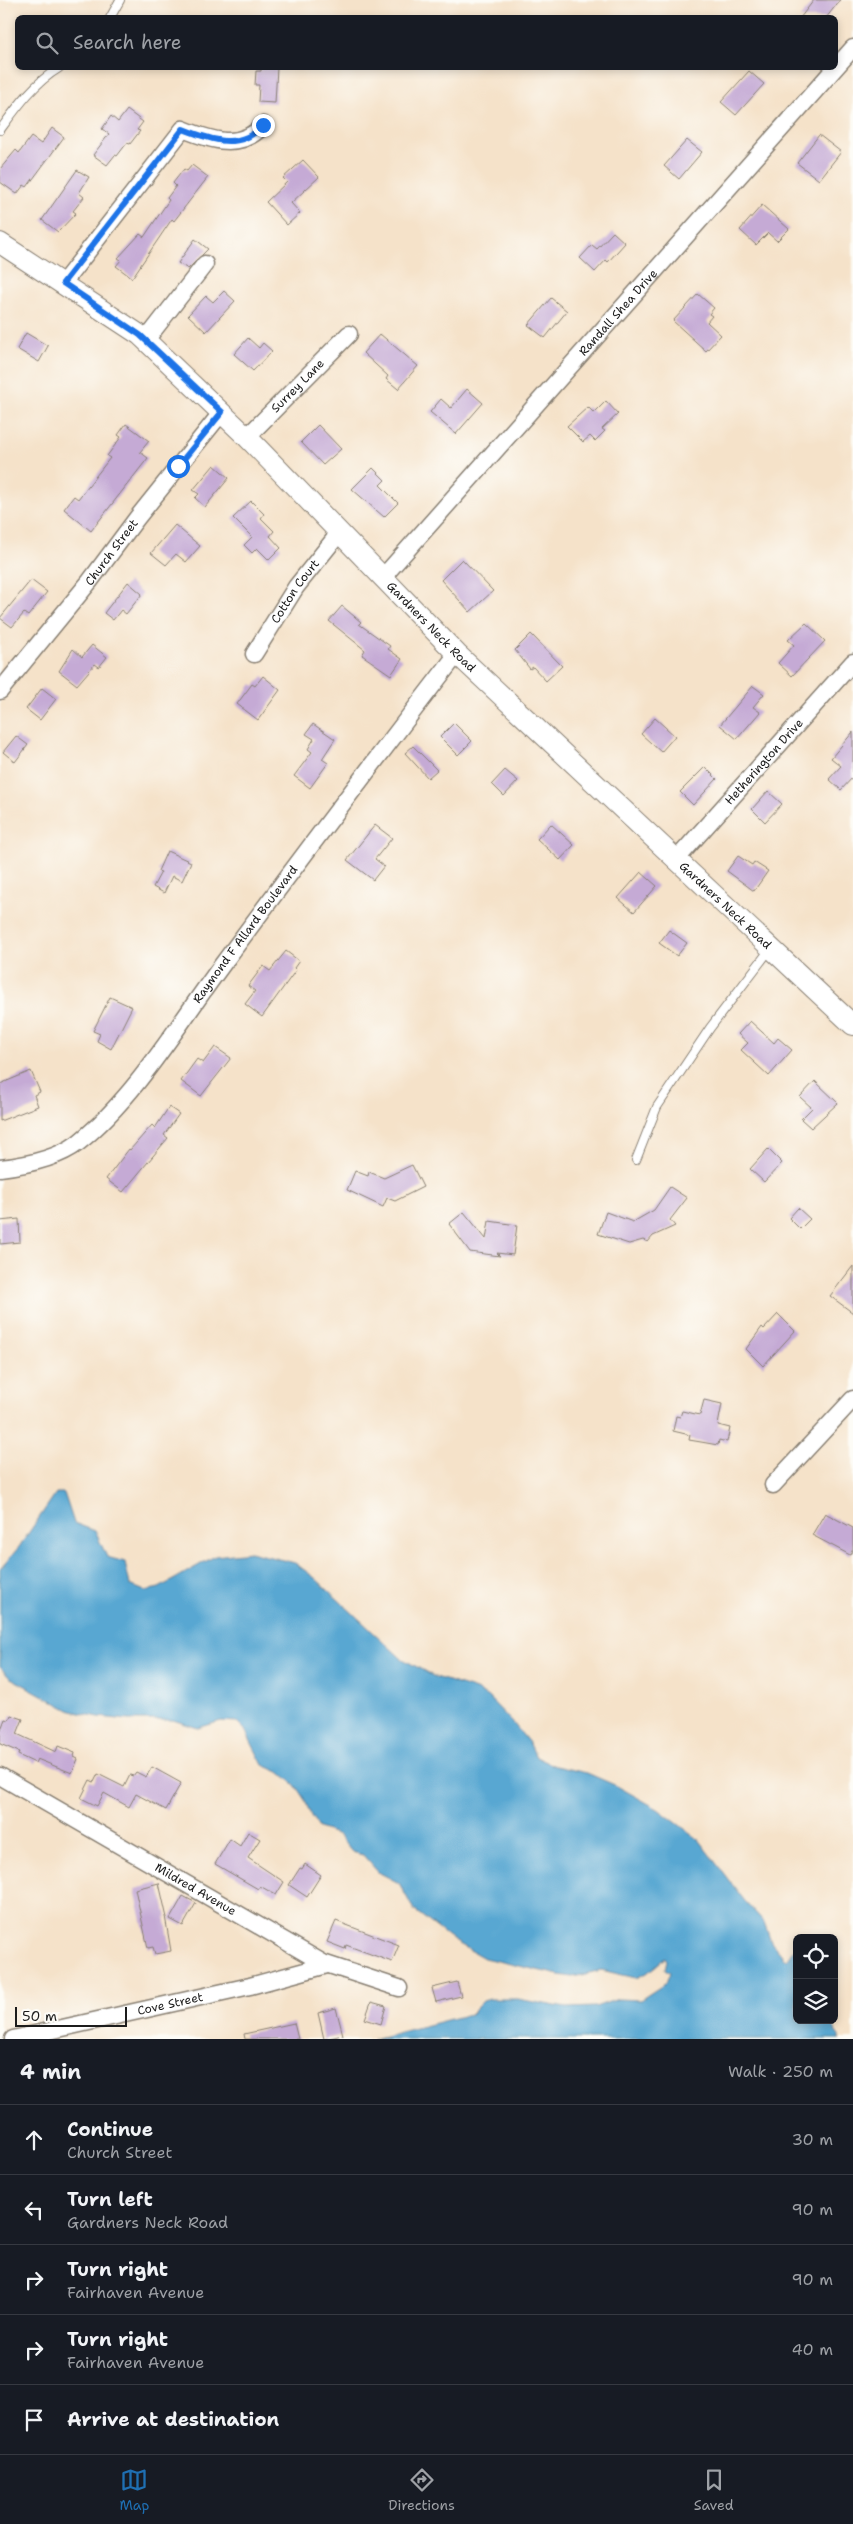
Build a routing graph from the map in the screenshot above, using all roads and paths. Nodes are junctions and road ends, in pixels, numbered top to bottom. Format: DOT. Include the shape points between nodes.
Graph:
graph roads {
  1 [pos="118,1"];
  2 [pos="111,15"];
  3 [pos="853,48"];
  4 [pos="838,65"];
  5 [pos="55,70"];
  6 [pos="833,70"];
  7 [pos="263,125"];
  8 [pos="0,130"];
  9 [pos="0,243"];
  10 [pos="205,264"];
  11 [pos="63,283"];
  12 [pos="349,334"];
  13 [pos="146,340"];
  14 [pos="222,412"];
  15 [pos="247,438"];
  16 [pos="340,532"];
  17 [pos="383,577"];
  18 [pos="254,654"];
  19 [pos="457,654"];
  20 [pos="853,662"];
  21 [pos="0,691"];
  22 [pos="676,860"];
  23 [pos="771,948"];
  24 [pos="853,1025"];
  25 [pos="636,1160"];
  26 [pos="0,1168"];
  27 [pos="853,1399"];
  28 [pos="773,1485"];
  29 [pos="0,1776"];
  30 [pos="327,1965"];
  31 [pos="399,1988"];
  32 [pos="13,2039"];
  1 -- 2 [label="lane"];
  3 -- 4 [label="street, Randall Shea Drive"];
  5 -- 8 [label="lane" via="21,102"];
  6 -- 17 [label="street, Randall Shea Drive"];
  7 -- 11 [label="street" via="253,136 230,141 207,138 183,129"];
  9 -- 11 [label="street, Gardners Neck Road"];
  10 -- 13 [label="street"];
  11 -- 13 [label="street, Gardners Neck Road"];
  12 -- 15 [label="street, Surrey Lane"];
  13 -- 14 [label="street, Gardners Neck Road"];
  14 -- 15 [label="street, Gardners Neck Road"];
  14 -- 21 [label="street, Church Street"];
  15 -- 16 [label="street, Gardners Neck Road"];
  16 -- 17 [label="street, Gardners Neck Road"];
  16 -- 18 [label="street, Cotton Court" via="296,586"];
  17 -- 19 [label="street, Gardners Neck Road"];
  19 -- 22 [label="street, Gardners Neck Road"];
  19 -- 26 [label="street, Raymond F Allard Boulevard" via="160,1050 101,1123 76,1144 49,1157 21,1166"];
  20 -- 22 [label="street, Hetherington Drive"];
  22 -- 23 [label="street, Gardners Neck Road"];
  23 -- 24 [label="street, Gardners Neck Road"];
  23 -- 25 [label="lane" via="710,1028 657,1108"];
  27 -- 28 [label="street"];
  29 -- 30 [label="street, Mildred Avenue"];
  30 -- 31 [label="street, Mildred Avenue"];
  30 -- 32 [label="street, Cove Street" via="250,1986"];
}
